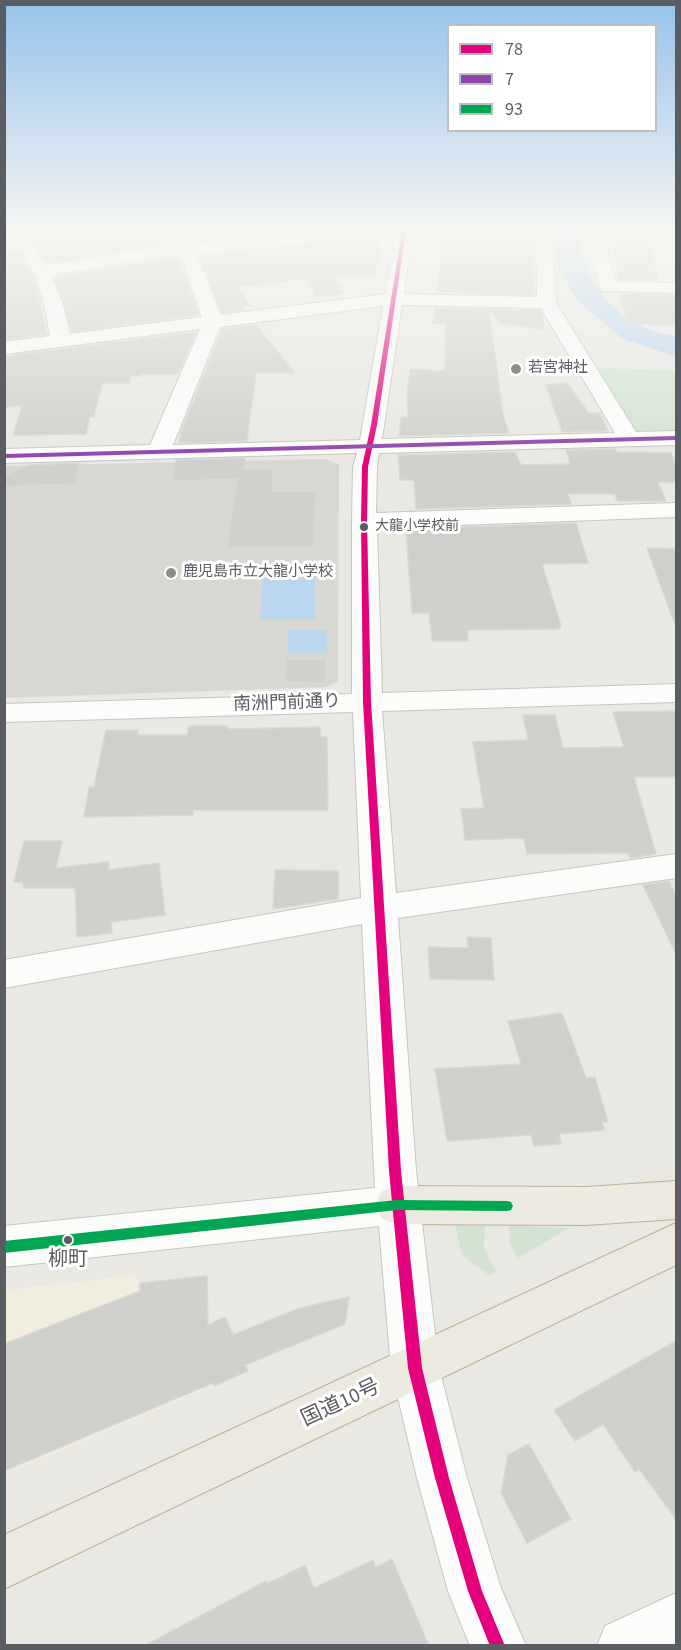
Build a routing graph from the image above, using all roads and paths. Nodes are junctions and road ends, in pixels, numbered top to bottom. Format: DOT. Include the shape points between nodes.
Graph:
graph roads {
  1 [pos="56,308"];
  2 [pos="208,308"];
  3 [pos="319,308"];
  4 [pos="392,308"];
  5 [pos="550,308"];
  6 [pos="213,321"];
  7 [pos="61,341"];
  8 [pos="4,348"];
  9 [pos="676,438"];
  10 [pos="630,440"];
  11 [pos="371,446"];
  12 [pos="159,452"];
  13 [pos="4,456"];
  14 [pos="676,510"];
  15 [pos="364,521"];
  16 [pos="676,693"];
  17 [pos="366,702"];
  18 [pos="4,713"];
  19 [pos="676,866"];
  20 [pos="378,908"];
  21 [pos="4,974"];
  22 [pos="676,1200"];
  23 [pos="397,1205"];
  24 [pos="676,1243"];
  25 [pos="4,1246"];
  26 [pos="415,1368"];
  27 [pos="4,1563"];
  28 [pos="676,1620"];
  29 [pos="498,1646"];
  30 [pos="625,1646"];
  1 -- 7 [label="street"];
  2 -- 6 [label="street"];
  3 -- 6 [label="street"];
  4 -- 11 [label="street"];
  5 -- 10 [label="street"];
  6 -- 7 [label="street"];
  6 -- 12 [label="street"];
  7 -- 8 [label="street"];
  9 -- 10 [label="street"];
  10 -- 11 [label="street"];
  11 -- 12 [label="street"];
  11 -- 15 [label="street" via="365,467"];
  12 -- 13 [label="street"];
  14 -- 15 [label="street"];
  15 -- 17 [label="street"];
  16 -- 17 [label="street, 南洲門前通り"];
  17 -- 18 [label="street, 南洲門前通り"];
  17 -- 20 [label="street"];
  19 -- 20 [label="street"];
  20 -- 21 [label="street"];
  20 -- 23 [label="street"];
  22 -- 23 [label="highway" via="586,1206"];
  23 -- 25 [label="street"];
  23 -- 26 [label="street"];
  24 -- 26 [label="highway, 国道10号"];
  26 -- 27 [label="highway, 国道10号"];
  26 -- 29 [label="street" via="475,1591"];
  28 -- 30 [label="street"];
}
